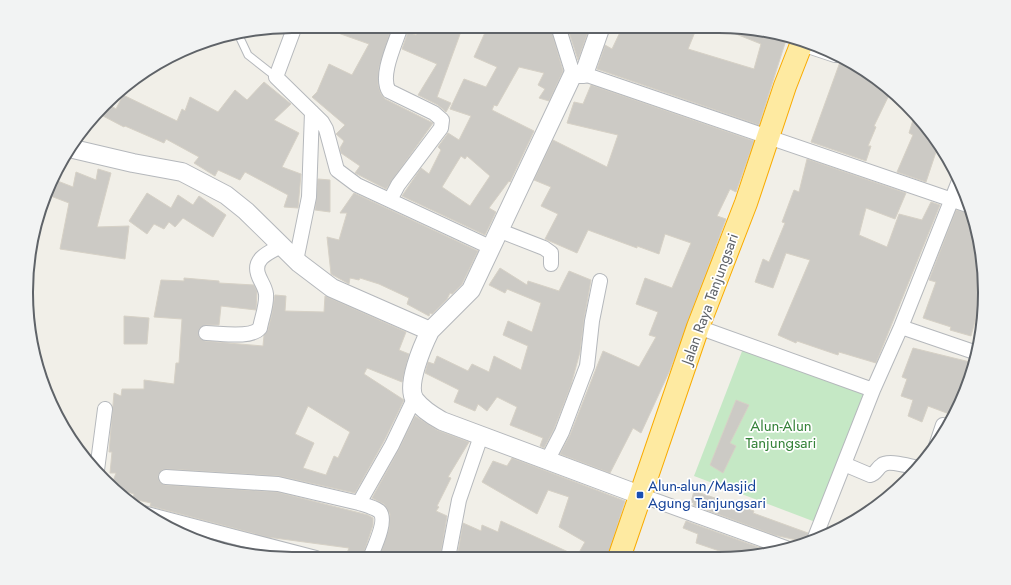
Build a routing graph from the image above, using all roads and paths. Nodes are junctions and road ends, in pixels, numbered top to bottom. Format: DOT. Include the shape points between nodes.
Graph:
graph roads {
  1 [pos="292,33"];
  2 [pos="399,33"];
  3 [pos="561,33"];
  4 [pos="598,33"];
  5 [pos="240,38"];
  6 [pos="801,47"];
  7 [pos="579,74"];
  8 [pos="276,77"];
  9 [pos="312,112"];
  10 [pos="768,136"];
  11 [pos="76,150"];
  12 [pos="956,189"];
  13 [pos="390,200"];
  14 [pos="952,200"];
  15 [pos="962,203"];
  16 [pos="498,230"];
  17 [pos="281,246"];
  18 [pos="490,247"];
  19 [pos="296,261"];
  20 [pos="551,264"];
  21 [pos="600,281"];
  22 [pos="698,327"];
  23 [pos="901,327"];
  24 [pos="430,331"];
  25 [pos="206,333"];
  26 [pos="971,351"];
  27 [pos="873,390"];
  28 [pos="414,399"];
  29 [pos="105,409"];
  30 [pos="481,436"];
  31 [pos="547,460"];
  32 [pos="844,464"];
  33 [pos="99,466"];
  34 [pos="911,467"];
  35 [pos="166,476"];
  36 [pos="640,495"];
  37 [pos="359,503"];
  38 [pos="168,520"];
  39 [pos="817,532"];
  40 [pos="778,545"];
  41 [pos="293,552"];
  42 [pos="372,552"];
  43 [pos="449,552"];
  44 [pos="621,552"];
  1 -- 8 [label="street"];
  2 -- 13 [label="street" via="385,73 386,87 442,120 441,128 398,185"];
  3 -- 7 [label="street"];
  4 -- 7 [label="street"];
  5 -- 8 [label="lane" via="248,55"];
  6 -- 10 [label="highway, Jalan Raya Tanjungsari"];
  7 -- 10 [label="street"];
  7 -- 16 [label="street"];
  8 -- 9 [label="street"];
  9 -- 13 [label="street" via="326,129 334,163 341,175"];
  9 -- 19 [label="street" via="309,197"];
  10 -- 14 [label="street"];
  10 -- 22 [label="highway, Jalan Raya Tanjungsari" via="746,203"];
  11 -- 17 [label="street" via="182,172 226,195"];
  12 -- 14 [label="street"];
  13 -- 18 [label="street"];
  14 -- 15 [label="street"];
  14 -- 23 [label="street"];
  16 -- 18 [label="street"];
  16 -- 20 [label="street" via="544,248 551,253"];
  17 -- 19 [label="street"];
  17 -- 25 [label="street" via="262,256 258,264 266,300 260,328 250,334"];
  18 -- 24 [label="street" via="471,290"];
  19 -- 24 [label="street" via="332,288"];
  21 -- 31 [label="street" via="587,366 562,432"];
  22 -- 27 [label="street"];
  22 -- 36 [label="highway, Jalan Raya Tanjungsari"];
  23 -- 26 [label="street"];
  23 -- 27 [label="street"];
  24 -- 28 [label="street" via="417,359"];
  27 -- 32 [label="street"];
  28 -- 30 [label="street" via="431,415"];
  28 -- 37 [label="street" via="392,445"];
  29 -- 33 [label="street"];
  30 -- 31 [label="street"];
  30 -- 43 [label="street" via="459,500"];
  31 -- 36 [label="street"];
  32 -- 34 [label="street" via="870,475 888,463"];
  32 -- 39 [label="street"];
  35 -- 37 [label="street" via="278,484"];
  36 -- 40 [label="street"];
  36 -- 44 [label="highway, Jalan Raya Tanjungsari"];
  37 -- 42 [label="street" via="379,511 382,515 383,522"];
  38 -- 41 [label="street"];
}
